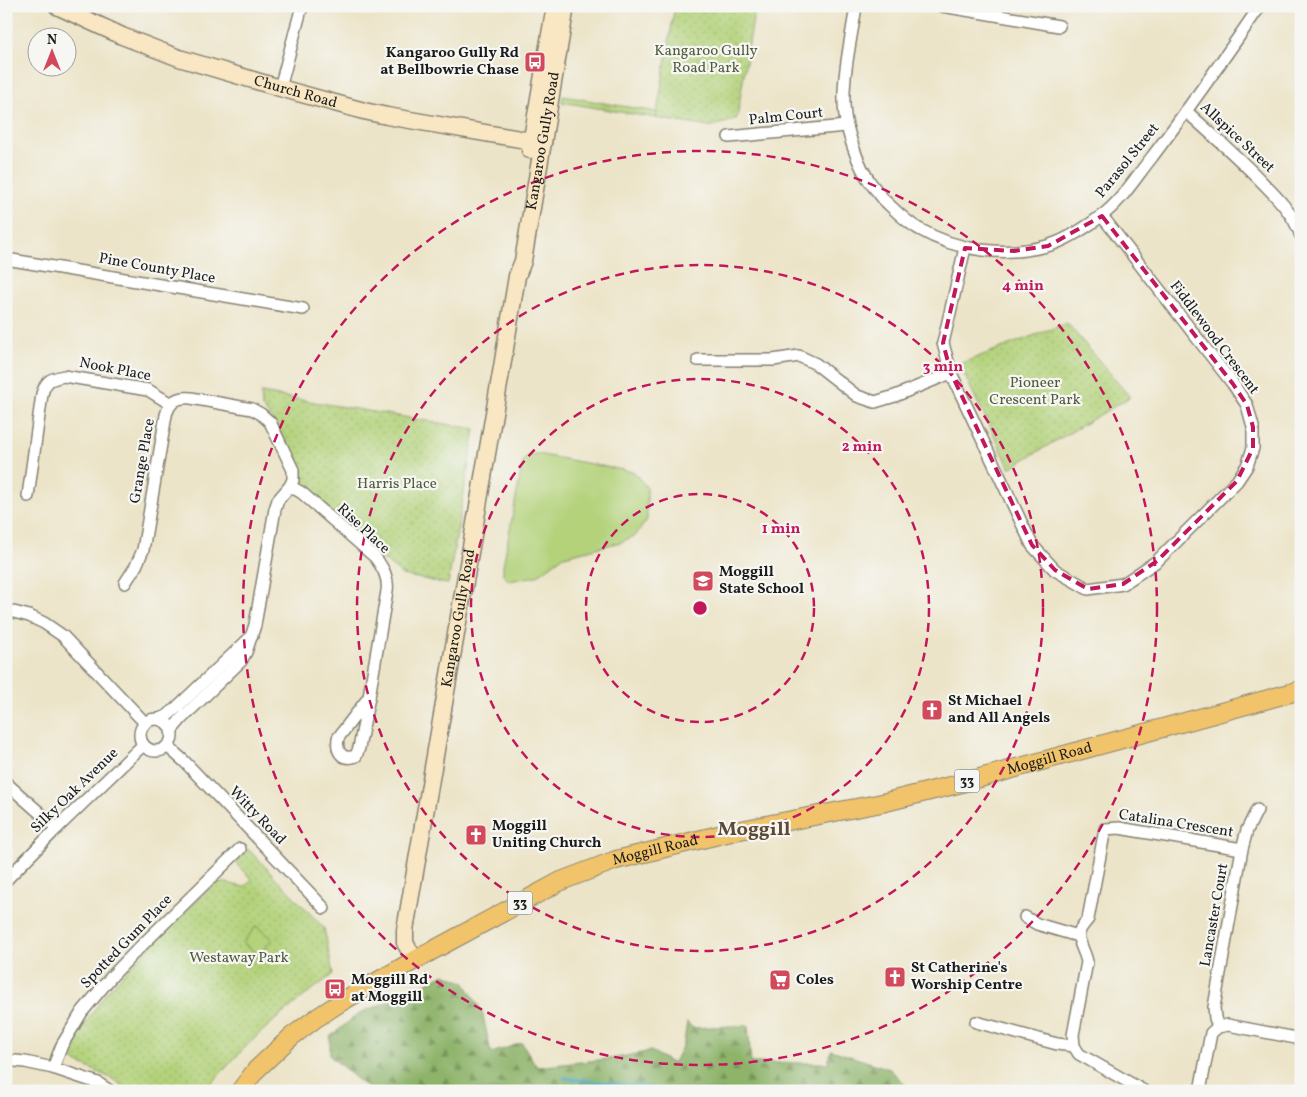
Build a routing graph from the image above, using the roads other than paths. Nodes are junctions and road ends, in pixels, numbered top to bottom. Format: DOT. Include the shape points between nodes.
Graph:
graph roads {
  1 [pos="57,6"];
  2 [pos="302,6"];
  3 [pos="556,6"];
  4 [pos="566,6"];
  5 [pos="856,6"];
  6 [pos="942,6"];
  7 [pos="1260,6"];
  8 [pos="1059,26"];
  9 [pos="280,88"];
  10 [pos="1186,111"];
  11 [pos="846,126"];
  12 [pos="729,137"];
  13 [pos="537,142"];
  14 [pos="1102,216"];
  15 [pos="1301,236"];
  16 [pos="965,248"];
  17 [pos="6,259"];
  18 [pos="303,309"];
  19 [pos="698,360"];
  20 [pos="951,373"];
  21 [pos="171,404"];
  22 [pos="290,486"];
  23 [pos="28,496"];
  24 [pos="125,583"];
  25 [pos="6,610"];
  26 [pos="252,636"];
  27 [pos="1301,690"];
  28 [pos="369,697"];
  29 [pos="159,720"];
  30 [pos="145,723"];
  31 [pos="171,730"];
  32 [pos="144,745"];
  33 [pos="167,746"];
  34 [pos="6,783"];
  35 [pos="1257,810"];
  36 [pos="57,828"];
  37 [pos="240,850"];
  38 [pos="1242,850"];
  39 [pos="6,880"];
  40 [pos="324,908"];
  41 [pos="1025,917"];
  42 [pos="1078,936"];
  43 [pos="414,960"];
  44 [pos="976,1022"];
  45 [pos="1218,1027"];
  46 [pos="1301,1039"];
  47 [pos="1074,1046"];
  48 [pos="6,1060"];
  49 [pos="53,1068"];
  50 [pos="80,1078"];
  51 [pos="92,1091"];
  52 [pos="110,1091"];
  53 [pos="240,1091"];
  54 [pos="1144,1091"];
  55 [pos="1200,1091"];
  1 -- 9 [label="main road, Church Road" via="179,58"];
  2 -- 9 [label="street"];
  3 -- 13 [label="main road, Kangaroo Gully Road"];
  4 -- 13 [label="main road, Kangaroo Gully Road"];
  5 -- 11 [label="street, Parasol Street" via="845,75"];
  6 -- 8 [label="street"];
  7 -- 10 [label="street, Parasol Street"];
  9 -- 13 [label="main road, Church Road" via="387,116"];
  10 -- 14 [label="street, Parasol Street" via="1121,198"];
  10 -- 15 [label="street, Allspice Street" via="1281,200"];
  11 -- 12 [label="street, Palm Court"];
  11 -- 16 [label="street, Parasol Street" via="868,180 896,212 917,228"];
  13 -- 43 [label="main road, Kangaroo Gully Road" via="514,260 517,276 502,371 405,930 405,943"];
  14 -- 16 [label="street, Parasol Street" via="1048,246 1014,251"];
  14 -- 20 [label="street, Fiddlewood Crescent" via="1247,405 1253,427 1253,448 1248,466 1237,481 1157,561 1123,584 1088,588 1055,570 1032,545"];
  16 -- 20 [label="street, Fiddlewood Crescent" via="943,343"];
  17 -- 18 [label="street, Pine County Place"];
  19 -- 20 [label="street" via="773,360 798,356 816,364 857,396 875,402"];
  21 -- 22 [label="street, Grange Place" via="191,398 252,409 261,414 270,422 293,470"];
  21 -- 23 [label="street, Nook Place" via="148,390 64,376 53,378 45,384 42,394"];
  21 -- 24 [label="street, Grange Place" via="166,415 143,550"];
  22 -- 26 [label="street" via="275,509"];
  22 -- 28 [label="street, Rise Place" via="375,557 387,577 388,591"];
  25 -- 30 [label="street" via="44,622 63,636"];
  26 -- 29 [label="street" via="174,710"];
  26 -- 31 [label="street" via="240,661"];
  27 -- 43 [label="main road, Moggill Road / 33" via="882,803 735,831 616,860 561,881"];
  28 -- 28 [label="street, Rise Place" via="356,756 344,757 339,752 338,738"];
  29 -- 30 [label="street"];
  29 -- 31 [label="street"];
  30 -- 32 [label="street" via="140,731"];
  31 -- 33 [label="street"];
  32 -- 33 [label="street" via="158,751"];
  32 -- 36 [label="street, Silky Oak Avenue"];
  33 -- 40 [label="street, Witty Road"];
  34 -- 36 [label="street"];
  35 -- 38 [label="street, Lancaster Court"];
  36 -- 39 [label="street, Silky Oak Avenue"];
  37 -- 49 [label="street, Spotted Gum Place" via="112,976 82,1012 62,1045"];
  38 -- 42 [label="street, Catalina Crescent" via="1119,828 1105,829 1088,918"];
  38 -- 45 [label="street, Lancaster Court" via="1214,1007"];
  41 -- 42 [label="street" via="1037,924"];
  42 -- 47 [label="street" via="1087,962 1073,1035"];
  43 -- 53 [label="main road, Moggill Road / 33" via="341,1002 291,1037 256,1070"];
  44 -- 47 [label="street"];
  45 -- 46 [label="street" via="1228,1025"];
  45 -- 55 [label="street" via="1211,1033"];
  47 -- 54 [label="street" via="1088,1060"];
  48 -- 49 [label="street"];
  49 -- 50 [label="street"];
  50 -- 51 [label="street"];
  50 -- 52 [label="street" via="98,1083"];
}
